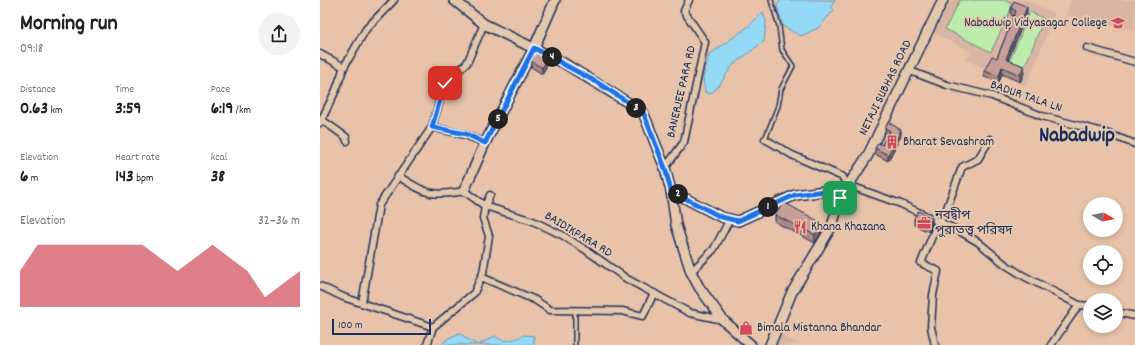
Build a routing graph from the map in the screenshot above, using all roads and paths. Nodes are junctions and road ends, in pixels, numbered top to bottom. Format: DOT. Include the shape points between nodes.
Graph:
graph roads {
  1 [pos="394,0"];
  2 [pos="454,0"];
  3 [pos="555,0"];
  4 [pos="689,0"];
  5 [pos="771,0"];
  6 [pos="943,0"];
  7 [pos="484,24"];
  8 [pos="534,48"];
  9 [pos="1087,48"];
  10 [pos="320,54"];
  11 [pos="1135,63"];
  12 [pos="344,67"];
  13 [pos="1135,67"];
  14 [pos="910,71"];
  15 [pos="321,122"];
  16 [pos="432,127"];
  17 [pos="765,139"];
  18 [pos="990,139"];
  19 [pos="347,141"];
  20 [pos="485,143"];
  21 [pos="1135,144"];
  22 [pos="665,168"];
  23 [pos="398,176"];
  24 [pos="846,184"];
  25 [pos="464,191"];
  26 [pos="671,191"];
  27 [pos="490,196"];
  28 [pos="485,206"];
  29 [pos="730,219"];
  30 [pos="939,221"];
  31 [pos="691,272"];
  32 [pos="482,277"];
  33 [pos="320,286"];
  34 [pos="654,293"];
  35 [pos="362,303"];
  36 [pos="1080,305"];
  37 [pos="1083,305"];
  38 [pos="575,310"];
  39 [pos="1123,313"];
  40 [pos="1135,316"];
  41 [pos="723,320"];
  42 [pos="433,326"];
  43 [pos="427,345"];
  44 [pos="575,345"];
  45 [pos="751,345"];
  46 [pos="770,345"];
  47 [pos="934,345"];
  48 [pos="1052,345"];
  1 -- 12 [label="street" via="366,29"];
  2 -- 7 [label="main road"];
  3 -- 8 [label="main road"];
  4 -- 22 [label="street, BANERJEE PARA RD" via="684,11 705,42 684,142"];
  5 -- 17 [label="lane" via="779,26 782,50 793,66 781,89 778,106"];
  6 -- 14 [label="main road, NETAJI SUBHAS ROAD"];
  7 -- 8 [label="main road"];
  7 -- 16 [label="street" via="467,63 445,83"];
  8 -- 20 [label="main road"];
  8 -- 22 [label="main road" via="598,83 643,112"];
  9 -- 11 [label="street"];
  10 -- 12 [label="street"];
  11 -- 13 [label="street"];
  12 -- 15 [label="street"];
  14 -- 21 [label="street, BADUR TALA LN" via="992,96 1042,116 1103,132"];
  14 -- 24 [label="main road, NETAJI SUBHAS ROAD" via="868,155"];
  15 -- 19 [label="street" via="346,137"];
  16 -- 20 [label="street" via="466,134"];
  16 -- 23 [label="street"];
  17 -- 24 [label="street" via="792,155 843,177"];
  18 -- 30 [label="street" via="978,159 962,167 944,216"];
  20 -- 25 [label="main road"];
  22 -- 26 [label="main road"];
  23 -- 25 [label="street" via="422,191 440,195"];
  23 -- 35 [label="street" via="379,205"];
  24 -- 29 [label="main road" via="840,189 795,195 738,221"];
  24 -- 30 [label="street"];
  24 -- 46 [label="main road, NETAJI SUBHAS ROAD" via="832,226 792,292"];
  25 -- 28 [label="street, BAIDIKPARA RD"];
  26 -- 29 [label="main road" via="721,217"];
  26 -- 31 [label="main road" via="676,225"];
  27 -- 28 [label="street"];
  28 -- 32 [label="street" via="483,218 489,236"];
  28 -- 34 [label="street, BAIDIKPARA RD" via="533,221 562,235 627,279"];
  29 -- 31 [label="street" via="714,250"];
  30 -- 36 [label="street" via="978,242 1022,275"];
  30 -- 47 [label="street" via="921,263 938,271 931,327"];
  31 -- 41 [label="main road" via="698,287"];
  32 -- 38 [label="street" via="535,300 550,310"];
  32 -- 42 [label="street" via="474,293"];
  33 -- 35 [label="street"];
  34 -- 38 [label="street" via="643,316 622,311"];
  34 -- 41 [label="street, BAIDIKPARA RD" via="690,313"];
  35 -- 42 [label="street"];
  36 -- 37 [label="street"];
  36 -- 48 [label="street"];
  38 -- 44 [label="lane"];
  39 -- 40 [label="street"];
  41 -- 45 [label="main road"];
  42 -- 43 [label="street"];
}
